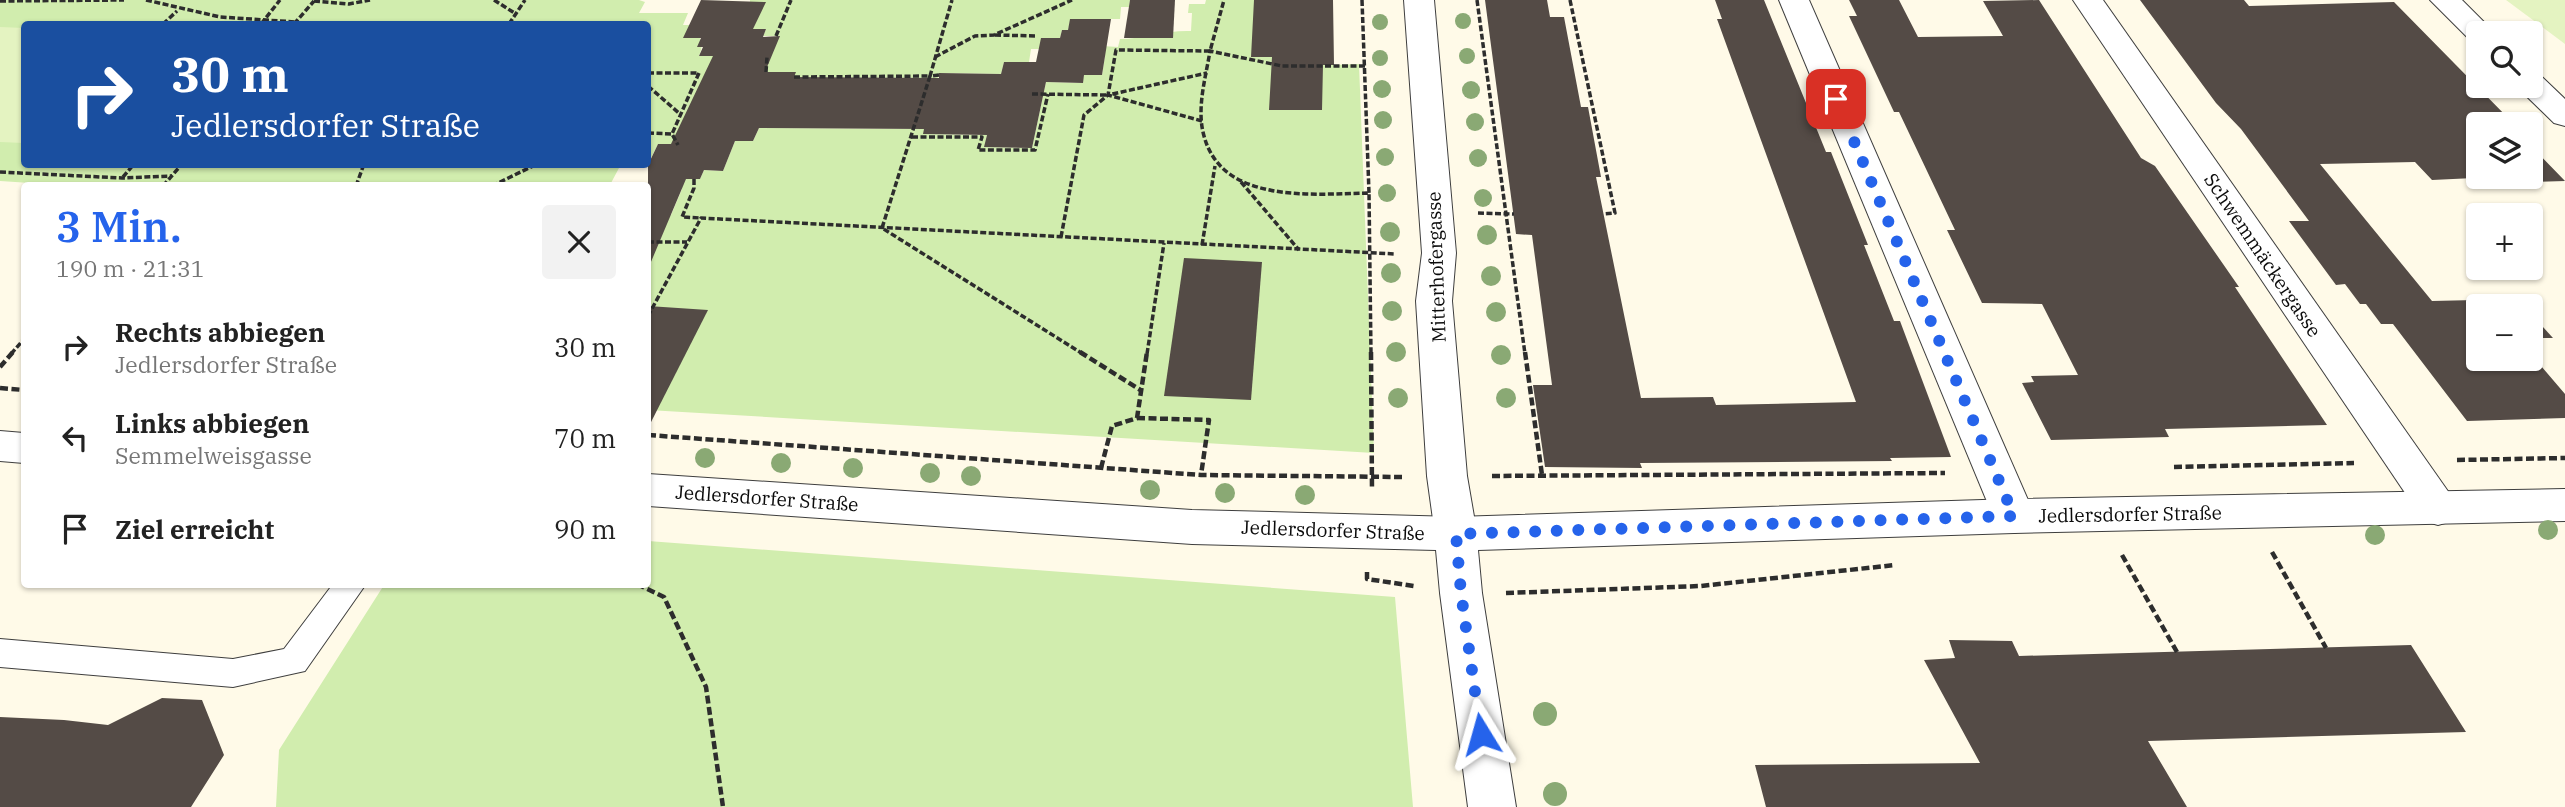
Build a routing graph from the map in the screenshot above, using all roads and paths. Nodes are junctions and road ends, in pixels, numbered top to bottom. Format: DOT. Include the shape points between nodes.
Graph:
graph roads {
  1 [pos="124,0"];
  2 [pos="146,0"];
  3 [pos="280,0"];
  4 [pos="370,0"];
  5 [pos="494,0"];
  6 [pos="525,0"];
  7 [pos="791,0"];
  8 [pos="952,0"];
  9 [pos="1072,0"];
  10 [pos="1224,0"];
  11 [pos="1362,0"];
  12 [pos="1419,0"];
  13 [pos="1477,0"];
  14 [pos="1570,0"];
  15 [pos="1794,0"];
  16 [pos="2088,0"];
  17 [pos="2445,0"];
  18 [pos="0,1"];
  19 [pos="314,1"];
  20 [pos="178,10"];
  21 [pos="516,14"];
  22 [pos="166,21"];
  23 [pos="248,21"];
  24 [pos="263,21"];
  25 [pos="297,21"];
  26 [pos="511,21"];
  27 [pos="2467,21"];
  28 [pos="995,35"];
  29 [pos="776,36"];
  30 [pos="1037,36"];
  31 [pos="1209,51"];
  32 [pos="767,57"];
  33 [pos="935,57"];
  34 [pos="1364,66"];
  35 [pos="766,72"];
  36 [pos="651,73"];
  37 [pos="1207,73"];
  38 [pos="939,75"];
  39 [pos="930,76"];
  40 [pos="794,77"];
  41 [pos="651,89"];
  42 [pos="1032,94"];
  43 [pos="1048,94"];
  44 [pos="1108,95"];
  45 [pos="2543,96"];
  46 [pos="680,114"];
  47 [pos="2565,117"];
  48 [pos="1202,121"];
  49 [pos="651,133"];
  50 [pos="672,134"];
  51 [pos="912,137"];
  52 [pos="678,145"];
  53 [pos="1215,166"];
  54 [pos="131,168"];
  55 [pos="179,168"];
  56 [pos="529,168"];
  57 [pos="0,172"];
  58 [pos="172,176"];
  59 [pos="122,178"];
  60 [pos="694,179"];
  61 [pos="167,182"];
  62 [pos="500,182"];
  63 [pos="1241,182"];
  64 [pos="1369,193"];
  65 [pos="1604,214"];
  66 [pos="701,218"];
  67 [pos="882,228"];
  68 [pos="1060,237"];
  69 [pos="651,242"];
  70 [pos="687,242"];
  71 [pos="1164,243"];
  72 [pos="1202,245"];
  73 [pos="1299,250"];
  74 [pos="1439,253"];
  75 [pos="1369,254"];
  76 [pos="651,310"];
  77 [pos="21,342"];
  78 [pos="0,366"];
  79 [pos="0,388"];
  80 [pos="21,390"];
  81 [pos="1142,391"];
  82 [pos="1137,418"];
  83 [pos="651,435"];
  84 [pos="0,446"];
  85 [pos="21,448"];
  86 [pos="1101,467"];
  87 [pos="1200,475"];
  88 [pos="1542,475"];
  89 [pos="1373,478"];
  90 [pos="651,490"];
  91 [pos="2565,505"];
  92 [pos="2438,509"];
  93 [pos="2249,512"];
  94 [pos="2100,514"];
  95 [pos="2014,516"];
  96 [pos="1368,531"];
  97 [pos="1456,534"];
  98 [pos="2260,554"];
  99 [pos="2273,554"];
  100 [pos="2287,554"];
  101 [pos="2137,557"];
  102 [pos="2111,558"];
  103 [pos="2124,558"];
  104 [pos="1900,565"];
  105 [pos="348,588"];
  106 [pos="645,588"];
  107 [pos="1461,593"];
  108 [pos="2326,648"];
  109 [pos="2177,652"];
  110 [pos="0,653"];
  111 [pos="723,807"];
  112 [pos="1492,807"];
  1 -- 18 [label="path"];
  2 -- 20 [label="path"];
  3 -- 24 [label="path"];
  4 -- 19 [label="path" via="349,4"];
  5 -- 21 [label="path"];
  6 -- 21 [label="path"];
  7 -- 29 [label="path"];
  8 -- 33 [label="path"];
  9 -- 28 [label="path"];
  10 -- 31 [label="path"];
  11 -- 34 [label="path"];
  12 -- 74 [label="street, Mitterhofergasse"];
  13 -- 88 [label="path"];
  14 -- 65 [label="path" via="1615,213"];
  15 -- 95 [label="street"];
  16 -- 92 [label="street, Schwemmäckergasse"];
  17 -- 27 [label="street"];
  19 -- 25 [label="path"];
  20 -- 22 [label="path"];
  20 -- 23 [label="path"];
  21 -- 26 [label="path"];
  28 -- 30 [label="path"];
  28 -- 33 [label="path" via="975,36"];
  31 -- 34 [label="path" via="1282,66"];
  31 -- 37 [label="path"];
  31 -- 44 [label="path" via="1116,50"];
  32 -- 35 [label="path"];
  33 -- 39 [label="path"];
  34 -- 64 [label="path"];
  36 -- 46 [label="path" via="699,74"];
  37 -- 44 [label="path"];
  37 -- 48 [label="path"];
  38 -- 39 [label="path"];
  39 -- 40 [label="path"];
  39 -- 51 [label="path"];
  41 -- 46 [label="path"];
  42 -- 43 [label="path"];
  43 -- 44 [label="path"];
  43 -- 51 [label="path" via="1035,150 978,150 982,137"];
  44 -- 48 [label="path"];
  44 -- 68 [label="path" via="1084,115"];
  45 -- 47 [label="street"];
  46 -- 50 [label="path"];
  48 -- 53 [label="path" via="1207,151"];
  49 -- 50 [label="path"];
  50 -- 52 [label="path"];
  51 -- 67 [label="path"];
  53 -- 63 [label="path"];
  53 -- 72 [label="path"];
  54 -- 59 [label="path"];
  55 -- 58 [label="path"];
  56 -- 62 [label="path"];
  57 -- 59 [label="path"];
  58 -- 59 [label="path"];
  58 -- 61 [label="path"];
  60 -- 66 [label="path" via="682,217"];
  63 -- 64 [label="path" via="1271,191"];
  63 -- 73 [label="path"];
  64 -- 75 [label="path"];
  66 -- 67 [label="path"];
  66 -- 70 [label="path"];
  67 -- 68 [label="path"];
  67 -- 81 [label="path"];
  68 -- 71 [label="path"];
  69 -- 70 [label="path"];
  70 -- 76 [label="path"];
  71 -- 72 [label="path"];
  71 -- 81 [label="path"];
  72 -- 73 [label="path"];
  73 -- 75 [label="path"];
  74 -- 75 [label="path"];
  74 -- 97 [label="street, Mitterhofergasse" via="1434,301 1447,476"];
  75 -- 89 [label="path"];
  77 -- 78 [label="path"];
  79 -- 80 [label="path"];
  81 -- 82 [label="path"];
  82 -- 86 [label="path" via="1112,426"];
  82 -- 87 [label="path" via="1209,420"];
  83 -- 86 [label="path"];
  84 -- 85 [label="street"];
  86 -- 87 [label="path"];
  87 -- 89 [label="path"];
  89 -- 96 [label="path"];
  90 -- 96 [label="street, Jedlersdorfer Straße" via="1192,527"];
  91 -- 92 [label="street, Jedlersdorfer Straße"];
  92 -- 93 [label="street, Jedlersdorfer Straße"];
  93 -- 94 [label="street, Jedlersdorfer Straße"];
  93 -- 99 [label="path"];
  94 -- 95 [label="street, Jedlersdorfer Straße"];
  94 -- 103 [label="path"];
  95 -- 97 [label="street, Jedlersdorfer Straße"];
  96 -- 97 [label="street, Jedlersdorfer Straße"];
  96 -- 107 [label="path" via="1367,579"];
  97 -- 107 [label="street, Mitterhofergasse"];
  98 -- 99 [label="path"];
  99 -- 100 [label="path"];
  99 -- 108 [label="path"];
  101 -- 103 [label="path"];
  102 -- 103 [label="path"];
  103 -- 109 [label="path"];
  104 -- 107 [label="path" via="1792,578 1561,593"];
  105 -- 110 [label="lane" via="294,661 233,673"];
  106 -- 111 [label="path" via="664,597 706,687"];
  107 -- 112 [label="street, Mitterhofergasse"];
}
